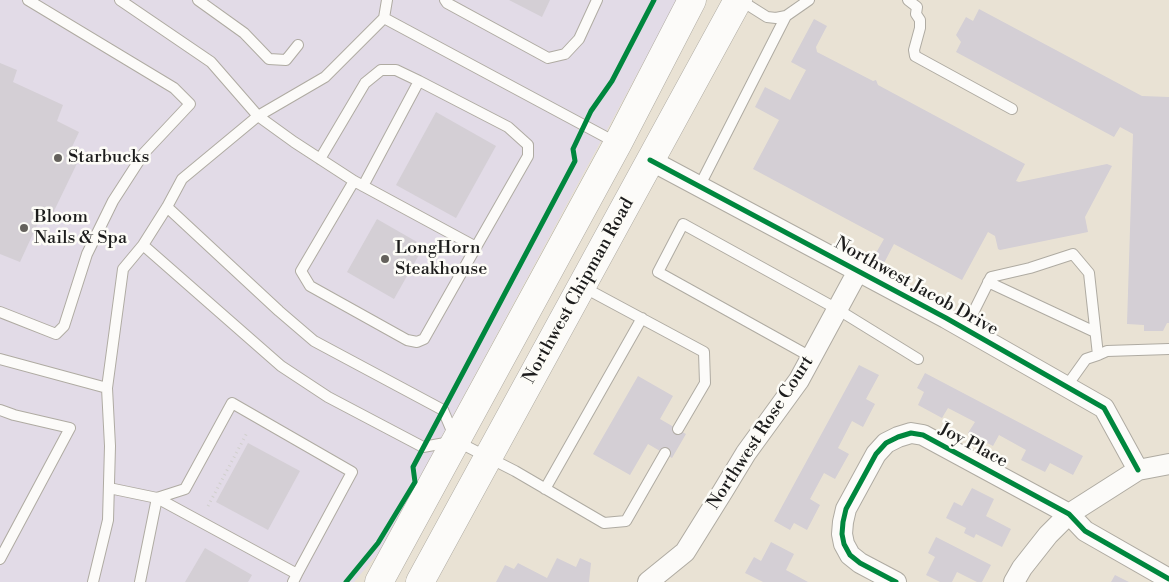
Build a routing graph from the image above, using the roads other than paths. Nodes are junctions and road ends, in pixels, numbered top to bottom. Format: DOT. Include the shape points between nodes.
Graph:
graph roads {
  1 [pos="120,0"];
  2 [pos="198,0"];
  3 [pos="387,0"];
  4 [pos="445,0"];
  5 [pos="596,0"];
  6 [pos="692,0"];
  7 [pos="739,0"];
  8 [pos="809,0"];
  9 [pos="908,0"];
  10 [pos="31,1"];
  11 [pos="786,16"];
  12 [pos="384,18"];
  13 [pos="298,45"];
  14 [pos="419,81"];
  15 [pos="649,84"];
  16 [pos="1012,108"];
  17 [pos="258,116"];
  18 [pos="618,143"];
  19 [pos="320,159"];
  20 [pos="650,160"];
  21 [pos="359,184"];
  22 [pos="699,187"];
  23 [pos="167,207"];
  24 [pos="143,245"];
  25 [pos="476,247"];
  26 [pos="858,271"];
  27 [pos="988,282"];
  28 [pos="582,286"];
  29 [pos="837,309"];
  30 [pos="0,312"];
  31 [pos="642,318"];
  32 [pos="965,329"];
  33 [pos="1096,332"];
  34 [pos="1169,349"];
  35 [pos="1098,355"];
  36 [pos="811,357"];
  37 [pos="918,358"];
  38 [pos="0,359"];
  39 [pos="1066,387"];
  40 [pos="107,388"];
  41 [pos="0,410"];
  42 [pos="678,429"];
  43 [pos="456,441"];
  44 [pos="665,453"];
  45 [pos="488,457"];
  46 [pos="1169,464"];
  47 [pos="1138,470"];
  48 [pos="108,488"];
  49 [pos="545,489"];
  50 [pos="157,498"];
  51 [pos="1069,514"];
  52 [pos="0,559"];
  53 [pos="295,578"];
  54 [pos="1169,579"];
  55 [pos="93,582"];
  56 [pos="140,582"];
  57 [pos="379,582"];
  58 [pos="420,582"];
  59 [pos="648,582"];
  60 [pos="896,582"];
  61 [pos="1014,582"];
  1 -- 17 [label="lane" via="211,62"];
  2 -- 13 [label="lane" via="244,34 269,59 286,60"];
  3 -- 12 [label="lane"];
  4 -- 5 [label="lane" via="447,4 548,58 565,54 578,39"];
  6 -- 15 [label="main road, Northwest Chipman Road"];
  7 -- 11 [label="lane" via="768,17"];
  7 -- 20 [label="main road, Northwest Chipman Road"];
  8 -- 11 [label="lane"];
  9 -- 16 [label="lane" via="917,6 916,14 920,20 915,56"];
  10 -- 30 [label="lane" via="174,88 190,104 144,153 113,201 87,254 64,326 56,334"];
  11 -- 22 [label="lane"];
  12 -- 17 [label="lane" via="325,76"];
  12 -- 18 [label="lane"];
  14 -- 19 [label="lane" via="396,70 381,70 365,83"];
  14 -- 21 [label="lane"];
  14 -- 25 [label="lane" via="508,127 528,145 528,156"];
  15 -- 18 [label="main road, Northwest Chipman Road"];
  15 -- 20 [label="main road" via="642,135"];
  17 -- 19 [label="lane"];
  17 -- 23 [label="lane" via="182,179"];
  18 -- 43 [label="main road, Northwest Chipman Road"];
  19 -- 21 [label="lane"];
  20 -- 22 [label="street, Northwest Jacob Drive"];
  20 -- 28 [label="main road, Northwest Chipman Road"];
  21 -- 25 [label="lane"];
  21 -- 25 [label="lane" via="301,271 310,286 407,340 417,342 424,339"];
  22 -- 26 [label="street, Northwest Jacob Drive"];
  23 -- 24 [label="lane"];
  23 -- 43 [label="lane" via="314,341 443,410"];
  24 -- 40 [label="lane" via="123,269"];
  24 -- 43 [label="lane" via="281,366 328,397 423,447"];
  26 -- 29 [label="street, Northwest Rose Court"];
  26 -- 32 [label="street, Northwest Jacob Drive"];
  27 -- 32 [label="lane"];
  27 -- 33 [label="lane"];
  27 -- 33 [label="lane" via="991,277 1073,254 1089,273"];
  28 -- 31 [label="lane"];
  28 -- 45 [label="main road, Northwest Chipman Road"];
  29 -- 36 [label="street, Northwest Rose Court"];
  29 -- 36 [label="lane" via="683,224 658,272"];
  29 -- 37 [label="lane"];
  31 -- 42 [label="lane" via="704,352 705,382"];
  31 -- 49 [label="lane"];
  32 -- 39 [label="street, Northwest Jacob Drive"];
  33 -- 35 [label="lane"];
  34 -- 35 [label="lane"];
  35 -- 39 [label="lane" via="1086,359"];
  36 -- 59 [label="street, Northwest Rose Court" via="799,380 746,452 685,552"];
  38 -- 40 [label="lane"];
  39 -- 47 [label="street, Northwest Jacob Drive" via="1104,408"];
  40 -- 48 [label="lane"];
  41 -- 52 [label="lane" via="70,428"];
  43 -- 45 [label="lane"];
  43 -- 57 [label="main road, Northwest Chipman Road"];
  44 -- 49 [label="lane" via="626,521 604,523"];
  45 -- 49 [label="lane"];
  45 -- 58 [label="main road, Northwest Chipman Road"];
  46 -- 47 [label="street"];
  47 -- 51 [label="street"];
  48 -- 50 [label="lane"];
  48 -- 55 [label="lane" via="108,520"];
  50 -- 53 [label="lane"];
  50 -- 53 [label="lane" via="186,488 232,403 352,472"];
  50 -- 56 [label="lane"];
  51 -- 54 [label="street, Joy Place" via="1084,531"];
  51 -- 60 [label="street, Joy Place" via="923,435 911,433 898,437 886,443 876,454 846,509 842,534 850,555"];
  51 -- 61 [label="street" via="1048,535"];
}
